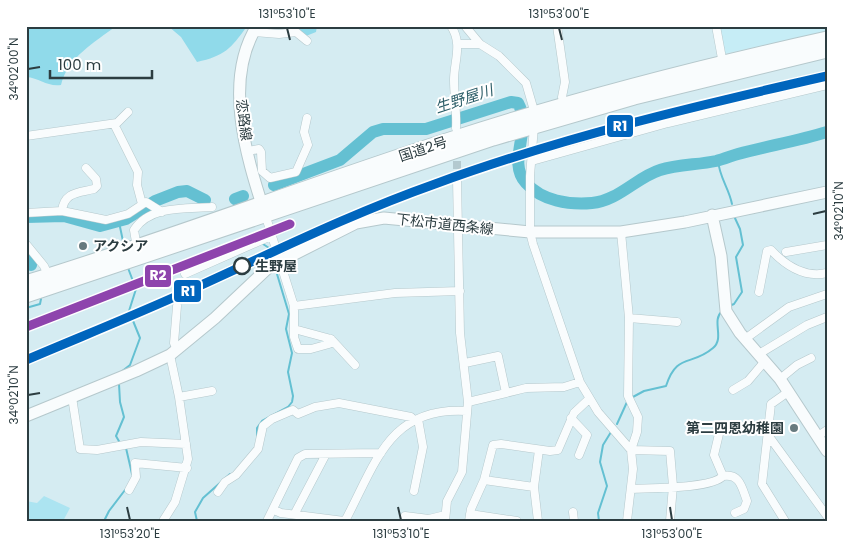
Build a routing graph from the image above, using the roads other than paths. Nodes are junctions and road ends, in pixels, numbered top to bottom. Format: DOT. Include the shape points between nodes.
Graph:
graph roads {
  1 [pos="451,26"];
  2 [pos="465,26"];
  3 [pos="557,26"];
  4 [pos="716,26"];
  5 [pos="256,29"];
  6 [pos="827,39"];
  7 [pos="307,41"];
  8 [pos="458,44"];
  9 [pos="480,44"];
  10 [pos="827,50"];
  11 [pos="724,68"];
  12 [pos="827,85"];
  13 [pos="564,106"];
  14 [pos="128,112"];
  15 [pos="307,118"];
  16 [pos="457,121"];
  17 [pos="527,122"];
  18 [pos="114,124"];
  19 [pos="26,136"];
  20 [pos="248,151"];
  21 [pos="532,161"];
  22 [pos="86,168"];
  23 [pos="457,179"];
  24 [pos="827,192"];
  25 [pos="142,204"];
  26 [pos="212,207"];
  27 [pos="263,208"];
  28 [pos="62,211"];
  29 [pos="162,212"];
  30 [pos="26,213"];
  31 [pos="712,215"];
  32 [pos="458,225"];
  33 [pos="530,232"];
  34 [pos="621,232"];
  35 [pos="272,236"];
  36 [pos="26,244"];
  37 [pos="827,245"];
  38 [pos="138,252"];
  39 [pos="786,252"];
  40 [pos="280,260"];
  41 [pos="827,273"];
  42 [pos="185,274"];
  43 [pos="51,282"];
  44 [pos="26,284"];
  45 [pos="460,291"];
  46 [pos="759,292"];
  47 [pos="827,294"];
  48 [pos="26,295"];
  49 [pos="177,306"];
  50 [pos="294,306"];
  51 [pos="827,317"];
  52 [pos="629,318"];
  53 [pos="677,322"];
  54 [pos="294,329"];
  55 [pos="331,339"];
  56 [pos="745,339"];
  57 [pos="173,352"];
  58 [pos="762,358"];
  59 [pos="810,358"];
  60 [pos="465,363"];
  61 [pos="355,365"];
  62 [pos="780,380"];
  63 [pos="580,382"];
  64 [pos="734,390"];
  65 [pos="212,391"];
  66 [pos="788,392"];
  67 [pos="506,393"];
  68 [pos="72,397"];
  69 [pos="179,397"];
  70 [pos="589,399"];
  71 [pos="468,402"];
  72 [pos="467,412"];
  73 [pos="26,416"];
  74 [pos="571,418"];
  75 [pos="416,420"];
  76 [pos="719,424"];
  77 [pos="822,433"];
  78 [pos="768,435"];
  79 [pos="186,444"];
  80 [pos="539,450"];
  81 [pos="631,450"];
  82 [pos="827,451"];
  83 [pos="381,453"];
  84 [pos="326,454"];
  85 [pos="578,455"];
  86 [pos="186,468"];
  87 [pos="723,476"];
  88 [pos="484,480"];
  89 [pos="673,486"];
  90 [pos="534,487"];
  91 [pos="632,489"];
  92 [pos="129,490"];
  93 [pos="414,491"];
  94 [pos="218,492"];
  95 [pos="274,510"];
  96 [pos="573,512"];
  97 [pos="295,513"];
  98 [pos="735,513"];
  99 [pos="827,516"];
  100 [pos="470,517"];
  101 [pos="445,518"];
  102 [pos="163,521"];
  103 [pos="267,521"];
  104 [pos="344,521"];
  105 [pos="404,521"];
  106 [pos="517,521"];
  107 [pos="538,521"];
  108 [pos="574,521"];
  109 [pos="627,521"];
  110 [pos="670,521"];
  111 [pos="785,521"];
  1 -- 8 [label="street"];
  2 -- 9 [label="street"];
  3 -- 13 [label="street" via="565,82"];
  4 -- 11 [label="street"];
  5 -- 7 [label="street" via="279,34 296,32"];
  5 -- 20 [label="street, 恋路線" via="244,53 240,72"];
  6 -- 11 [label="highway, 国道2号"];
  8 -- 9 [label="street"];
  8 -- 16 [label="street" via="454,80"];
  9 -- 17 [label="street" via="524,78"];
  10 -- 11 [label="highway, 国道2号"];
  11 -- 13 [label="highway, 国道2号"];
  11 -- 17 [label="highway, 国道2号"];
  12 -- 21 [label="street" via="668,123"];
  13 -- 17 [label="highway, 国道2号"];
  14 -- 18 [label="street"];
  15 -- 20 [label="street" via="304,132 308,145 296,172 270,178 262,171 259,149"];
  17 -- 21 [label="street"];
  17 -- 27 [label="highway, 国道2号"];
  18 -- 19 [label="street"];
  18 -- 25 [label="street" via="138,172 137,185"];
  20 -- 27 [label="street, 恋路線"];
  21 -- 33 [label="street"];
  22 -- 28 [label="street" via="97,186 67,196 63,200"];
  23 -- 32 [label="street"];
  24 -- 31 [label="street, 下松市道西条線"];
  25 -- 28 [label="street" via="128,214 106,220"];
  25 -- 29 [label="street" via="149,203"];
  26 -- 29 [label="street" via="188,206"];
  27 -- 35 [label="street"];
  27 -- 38 [label="highway, 国道2号"];
  28 -- 30 [label="street"];
  29 -- 38 [label="street" via="139,223 134,230"];
  31 -- 34 [label="street, 下松市道西条線"];
  31 -- 56 [label="street" via="721,256 726,311"];
  32 -- 33 [label="street, 下松市道西条線"];
  32 -- 40 [label="street, 下松市道西条線" via="371,219 340,230"];
  32 -- 45 [label="street"];
  33 -- 34 [label="street, 下松市道西条線"];
  33 -- 63 [label="street"];
  34 -- 52 [label="street"];
  35 -- 40 [label="street"];
  35 -- 42 [label="street"];
  36 -- 43 [label="street" via="44,266"];
  37 -- 39 [label="street"];
  38 -- 43 [label="highway, 国道2号"];
  40 -- 50 [label="street"];
  40 -- 57 [label="street, 下松市道西条線"];
  41 -- 46 [label="street" via="814,274 792,268 772,250 767,251"];
  43 -- 44 [label="highway, 国道2号"];
  43 -- 48 [label="highway, 国道2号"];
  45 -- 50 [label="street" via="395,293"];
  45 -- 60 [label="street" via="460,333"];
  47 -- 56 [label="street" via="789,307"];
  49 -- 57 [label="street"];
  50 -- 54 [label="street"];
  51 -- 58 [label="street" via="807,326"];
  52 -- 53 [label="street"];
  52 -- 81 [label="street" via="628,396 638,417"];
  54 -- 55 [label="street"];
  54 -- 55 [label="street" via="298,349 328,344"];
  55 -- 61 [label="street"];
  56 -- 58 [label="street"];
  57 -- 68 [label="street, 下松市道西条線"];
  57 -- 69 [label="street"];
  58 -- 62 [label="street"];
  58 -- 64 [label="street" via="748,381"];
  59 -- 62 [label="street"];
  60 -- 67 [label="street" via="498,356"];
  60 -- 71 [label="street"];
  62 -- 66 [label="street"];
  63 -- 67 [label="street" via="564,387 526,388"];
  63 -- 70 [label="street"];
  65 -- 69 [label="street"];
  66 -- 77 [label="street"];
  66 -- 78 [label="street" via="771,404"];
  67 -- 71 [label="street"];
  68 -- 73 [label="street, 下松市道西条線"];
  68 -- 79 [label="street" via="80,449 97,450 141,442"];
  69 -- 79 [label="street"];
  70 -- 74 [label="street"];
  70 -- 81 [label="street"];
  71 -- 72 [label="street"];
  72 -- 75 [label="street" via="439,411"];
  72 -- 101 [label="street" via="462,472 447,501"];
  74 -- 80 [label="street" via="558,450"];
  74 -- 85 [label="street" via="587,435"];
  75 -- 83 [label="street" via="397,430"];
  75 -- 93 [label="street" via="423,447"];
  75 -- 94 [label="street" via="339,404 315,407 298,414 293,410 264,426 258,449 242,470"];
  76 -- 87 [label="street" via="714,455"];
  77 -- 82 [label="street"];
  78 -- 99 [label="street"];
  78 -- 111 [label="street" via="762,484"];
  79 -- 86 [label="street"];
  80 -- 88 [label="street" via="493,445"];
  80 -- 90 [label="street"];
  81 -- 89 [label="street" via="670,451"];
  81 -- 91 [label="street"];
  83 -- 84 [label="street"];
  83 -- 104 [label="street"];
  84 -- 95 [label="street" via="305,454 298,458"];
  84 -- 97 [label="street"];
  86 -- 92 [label="street" via="135,463 136,477"];
  86 -- 102 [label="street" via="174,502"];
  87 -- 89 [label="street" via="711,483"];
  87 -- 98 [label="street" via="735,476 740,481 747,502 744,509"];
  88 -- 90 [label="street"];
  88 -- 100 [label="street"];
  89 -- 91 [label="street"];
  89 -- 110 [label="street"];
  90 -- 107 [label="street"];
  91 -- 109 [label="street"];
  95 -- 97 [label="street"];
  95 -- 103 [label="street"];
  96 -- 108 [label="street"];
  97 -- 104 [label="street"];
  100 -- 106 [label="street"];
  101 -- 105 [label="street" via="405,516"];
}
